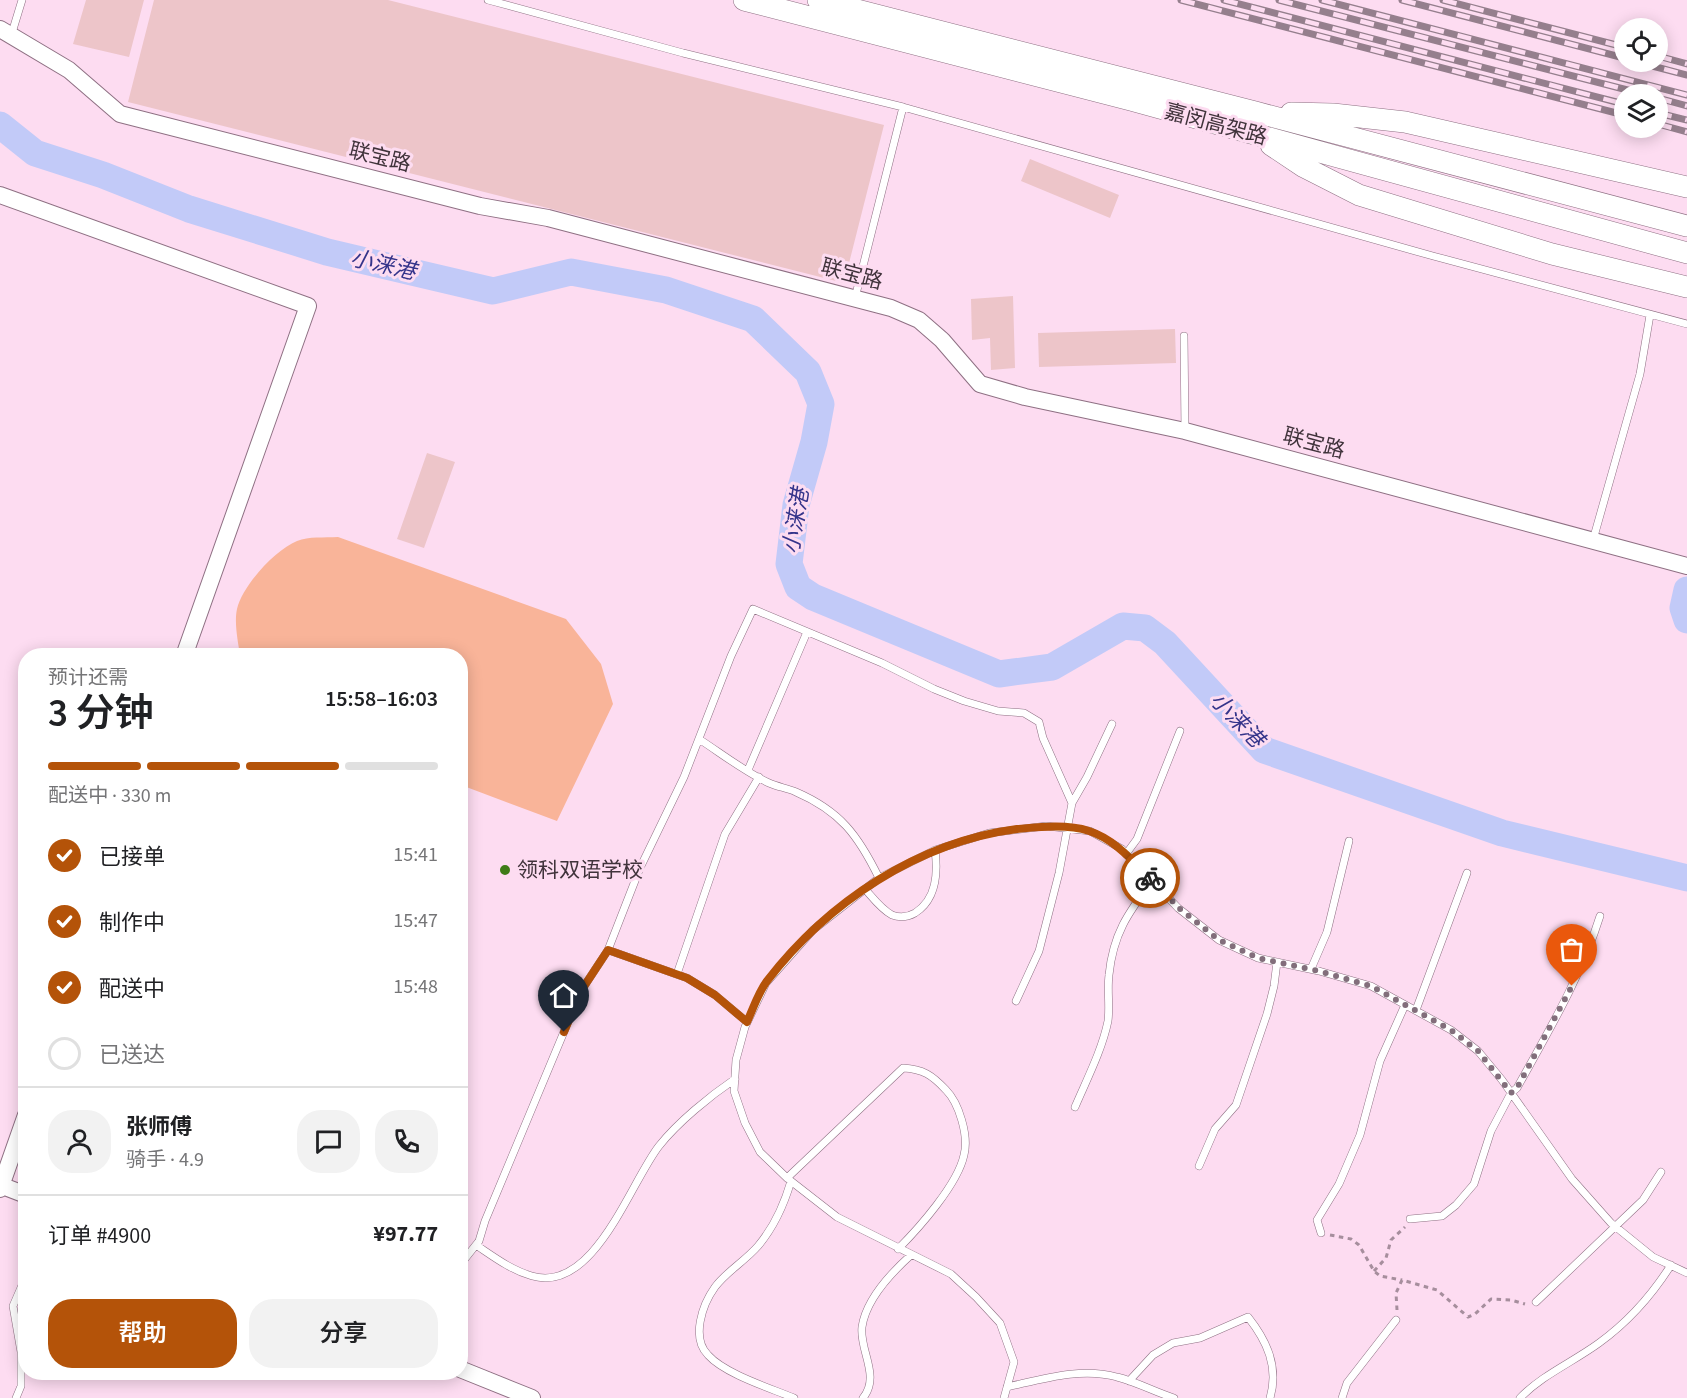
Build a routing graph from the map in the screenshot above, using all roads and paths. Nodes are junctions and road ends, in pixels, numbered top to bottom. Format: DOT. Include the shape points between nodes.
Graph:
graph roads {
  1 [pos="22,0"];
  2 [pos="488,0"];
  3 [pos="744,0"];
  4 [pos="818,0"];
  5 [pos="6,32"];
  6 [pos="903,107"];
  7 [pos="1255,112"];
  8 [pos="1255,134"];
  9 [pos="1687,188"];
  10 [pos="0,195"];
  11 [pos="1687,226"];
  12 [pos="1687,253"];
  13 [pos="1687,288"];
  14 [pos="855,297"];
  15 [pos="1650,315"];
  16 [pos="1687,324"];
  17 [pos="1184,336"];
  18 [pos="1185,431"];
  19 [pos="1593,540"];
  20 [pos="1681,564"];
  21 [pos="807,632"];
  22 [pos="187,648"];
  23 [pos="1112,724"];
  24 [pos="1180,731"];
  25 [pos="699,739"];
  26 [pos="748,770"];
  27 [pos="759,777"];
  28 [pos="1072,803"];
  29 [pos="1068,829"];
  30 [pos="1349,841"];
  31 [pos="935,850"];
  32 [pos="1125,854"];
  33 [pos="1467,873"];
  34 [pos="879,878"];
  35 [pos="1152,881"];
  36 [pos="865,889"];
  37 [pos="1600,916"];
  38 [pos="608,950"];
  39 [pos="1277,962"];
  40 [pos="1311,969"];
  41 [pos="677,974"];
  42 [pos="1016,1001"];
  43 [pos="1406,1005"];
  44 [pos="1416,1010"];
  45 [pos="747,1022"];
  46 [pos="735,1079"];
  47 [pos="1511,1093"];
  48 [pos="1075,1107"];
  49 [pos="18,1137"];
  50 [pos="1199,1166"];
  51 [pos="1661,1172"];
  52 [pos="789,1180"];
  53 [pos="0,1186"];
  54 [pos="18,1192"];
  55 [pos="1410,1219"];
  56 [pos="1616,1227"];
  57 [pos="1321,1233"];
  58 [pos="476,1245"];
  59 [pos="898,1249"];
  60 [pos="468,1255"];
  61 [pos="911,1255"];
  62 [pos="1671,1265"];
  63 [pos="1374,1271"];
  64 [pos="1687,1273"];
  65 [pos="1402,1280"];
  66 [pos="18,1296"];
  67 [pos="1536,1302"];
  68 [pos="1396,1320"];
  69 [pos="18,1332"];
  70 [pos="468,1372"];
  71 [pos="21,1380"];
  72 [pos="1129,1381"];
  73 [pos="1007,1387"];
  74 [pos="16,1398"];
  75 [pos="532,1398"];
  76 [pos="794,1398"];
  77 [pos="863,1398"];
  78 [pos="1004,1398"];
  79 [pos="1174,1398"];
  80 [pos="1270,1398"];
  81 [pos="1342,1398"];
  82 [pos="1520,1398"];
  1 -- 5 [label="lane"];
  2 -- 6 [label="lane"];
  3 -- 8 [label="highway, 嘉闵高架路"];
  4 -- 7 [label="highway, 嘉闵高架路"];
  5 -- 14 [label="street, 联宝路" via="69,70 120,114"];
  6 -- 14 [label="lane"];
  6 -- 15 [label="lane"];
  7 -- 9 [label="highway" via="1333,114 1406,122"];
  7 -- 11 [label="highway, 嘉闵高架路"];
  8 -- 12 [label="highway, 嘉闵高架路"];
  8 -- 13 [label="highway" via="1304,167 1359,195 1551,254"];
  10 -- 22 [label="street" via="308,306"];
  14 -- 18 [label="street, 联宝路" via="919,320 980,384"];
  15 -- 16 [label="lane"];
  15 -- 19 [label="lane" via="1640,374"];
  17 -- 18 [label="lane"];
  18 -- 19 [label="street, 联宝路"];
  19 -- 20 [label="street, 联宝路"];
  21 -- 25 [label="lane" via="753,609"];
  21 -- 26 [label="lane"];
  21 -- 28 [label="lane" via="964,701 1024,714 1040,722 1043,738"];
  23 -- 28 [label="lane"];
  24 -- 32 [label="lane" via="1137,839"];
  25 -- 26 [label="lane"];
  25 -- 38 [label="lane" via="640,868"];
  26 -- 27 [label="lane"];
  27 -- 34 [label="lane" via="819,803 844,823 864,848"];
  27 -- 41 [label="lane" via="725,834"];
  28 -- 29 [label="lane"];
  29 -- 31 [label="lane" via="1046,826 989,833"];
  29 -- 32 [label="lane" via="1090,831"];
  29 -- 42 [label="lane" via="1039,951"];
  30 -- 40 [label="lane" via="1327,932"];
  31 -- 34 [label="lane"];
  31 -- 36 [label="lane" via="938,871 933,890 922,908 908,917 893,915"];
  32 -- 35 [label="lane"];
  33 -- 44 [label="lane"];
  34 -- 36 [label="lane"];
  35 -- 39 [label="lane" via="1219,940"];
  35 -- 48 [label="lane" via="1126,917 1112,948 1108,1018"];
  36 -- 45 [label="lane" via="813,930 773,974"];
  37 -- 47 [label="lane" via="1590,949 1564,1005"];
  38 -- 41 [label="lane"];
  38 -- 58 [label="lane" via="581,991"];
  39 -- 40 [label="lane"];
  39 -- 50 [label="lane" via="1267,1014 1236,1105 1215,1130"];
  40 -- 43 [label="lane" via="1371,986"];
  41 -- 45 [label="lane" via="715,995"];
  43 -- 44 [label="lane"];
  43 -- 57 [label="lane" via="1380,1061 1360,1135 1339,1184 1317,1220"];
  44 -- 47 [label="lane" via="1478,1051"];
  45 -- 46 [label="lane"];
  46 -- 52 [label="lane" via="734,1091 760,1152"];
  46 -- 58 [label="lane" via="708,1098 659,1146 598,1245 569,1272 534,1277 506,1266"];
  47 -- 55 [label="lane" via="1491,1131 1474,1184 1442,1216"];
  47 -- 56 [label="lane" via="1572,1179"];
  49 -- 53 [label="street"];
  51 -- 56 [label="lane" via="1643,1200"];
  52 -- 59 [label="lane" via="837,1217"];
  52 -- 59 [label="lane" via="903,1068 933,1076 954,1099 965,1154 936,1206"];
  52 -- 76 [label="lane" via="784,1205 759,1246 715,1287 698,1332 702,1348 723,1368"];
  53 -- 54 [label="street"];
  55 -- 63 [label="path" via="1391,1240 1386,1258"];
  56 -- 62 [label="lane" via="1653,1257"];
  56 -- 67 [label="lane"];
  57 -- 63 [label="path" via="1351,1239"];
  58 -- 60 [label="lane"];
  59 -- 61 [label="lane"];
  61 -- 73 [label="lane" via="951,1274 1000,1323 1014,1362"];
  61 -- 77 [label="lane" via="873,1298 862,1327 870,1375 868,1392"];
  62 -- 64 [label="lane"];
  62 -- 82 [label="lane" via="1656,1289 1623,1322"];
  63 -- 65 [label="path"];
  65 -- 67 [label="path" via="1437,1290 1468,1317 1491,1299"];
  65 -- 68 [label="path" via="1396,1293"];
  66 -- 69 [label="lane" via="14,1306"];
  68 -- 81 [label="lane" via="1347,1383"];
  70 -- 75 [label="street"];
  71 -- 74 [label="lane"];
  72 -- 73 [label="lane" via="1082,1372"];
  72 -- 79 [label="lane"];
  72 -- 80 [label="lane" via="1153,1355 1173,1343 1200,1338 1248,1317 1269,1351 1274,1373"];
  73 -- 78 [label="lane"];
}
